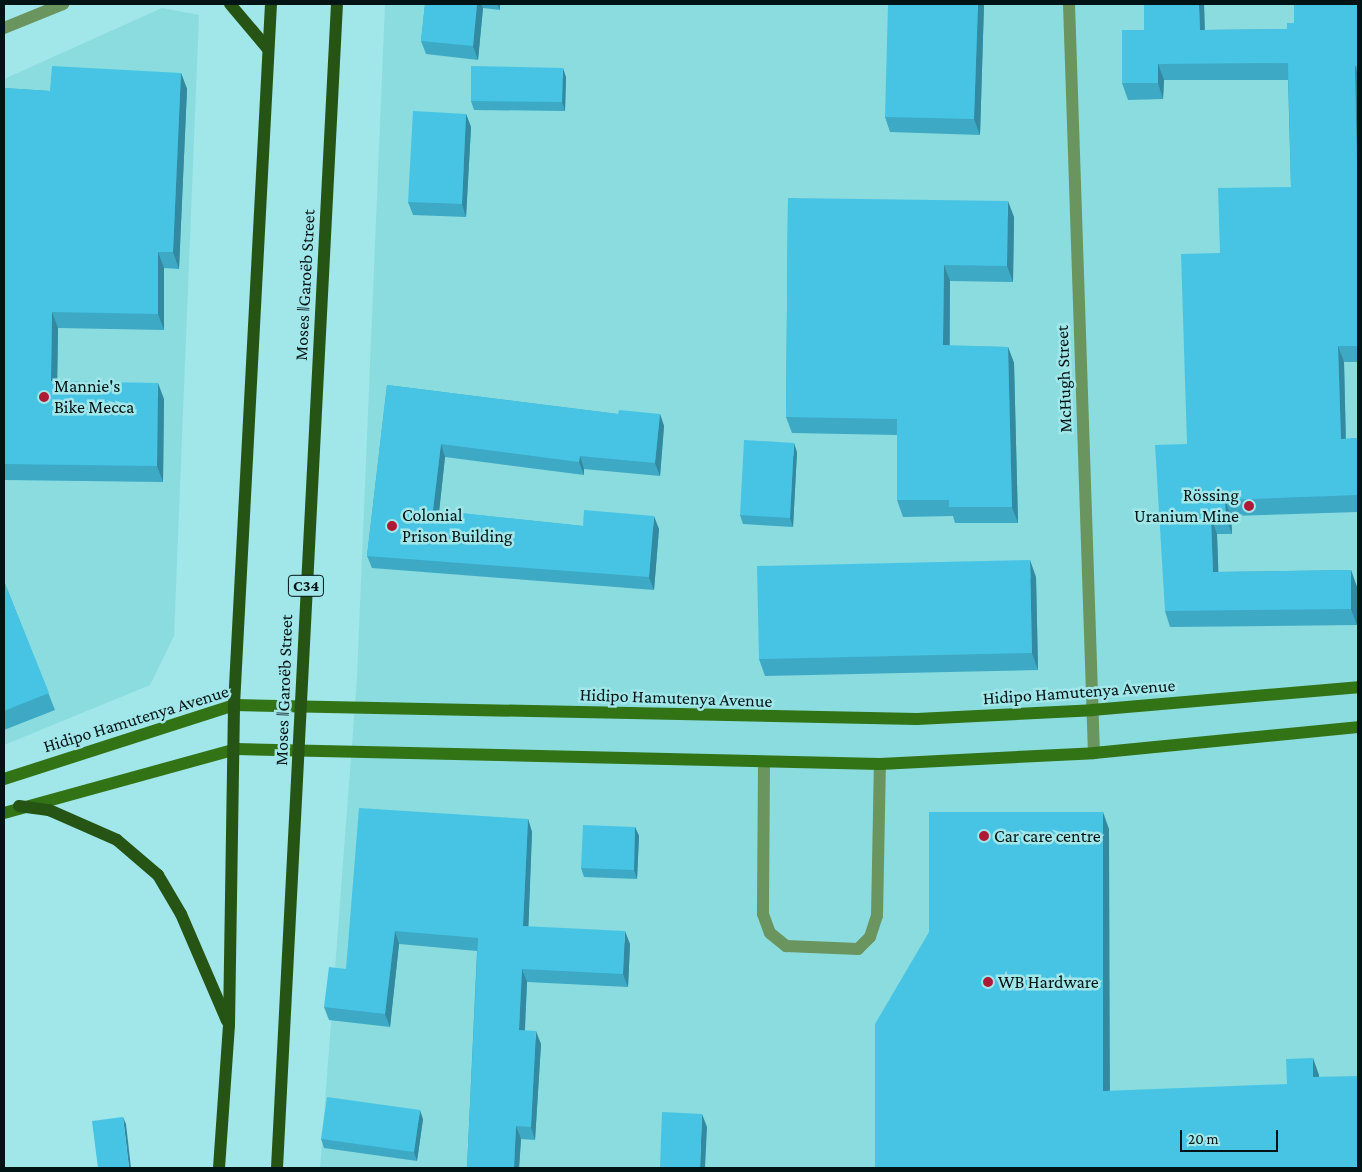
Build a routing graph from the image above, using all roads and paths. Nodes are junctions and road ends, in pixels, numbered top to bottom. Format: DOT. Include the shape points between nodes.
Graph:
graph roads {
  1 [pos="63,4"];
  2 [pos="230,4"];
  3 [pos="272,4"];
  4 [pos="337,4"];
  5 [pos="1069,4"];
  6 [pos="4,28"];
  7 [pos="268,49"];
  8 [pos="1358,687"];
  9 [pos="234,705"];
  10 [pos="300,706"];
  11 [pos="1092,710"];
  12 [pos="1358,727"];
  13 [pos="236,749"];
  14 [pos="300,749"];
  15 [pos="1094,753"];
  16 [pos="764,763"];
  17 [pos="880,764"];
  18 [pos="4,778"];
  19 [pos="19,806"];
  20 [pos="4,813"];
  21 [pos="228,1025"];
  22 [pos="219,1168"];
  23 [pos="277,1168"];
  1 -- 6 [label="street"];
  2 -- 7 [label="main road"];
  3 -- 7 [label="main road"];
  4 -- 10 [label="main road, Moses ǁGaroëb Street / C34"];
  5 -- 11 [label="street, McHugh Street"];
  7 -- 9 [label="main road"];
  8 -- 11 [label="street, Hidipo Hamutenya Avenue"];
  9 -- 10 [label="street, Hidipo Hamutenya Avenue"];
  9 -- 13 [label="main road"];
  9 -- 18 [label="street, Hidipo Hamutenya Avenue"];
  10 -- 11 [label="street, Hidipo Hamutenya Avenue" via="790,719 917,719"];
  10 -- 14 [label="main road, Moses ǁGaroëb Street / C34"];
  11 -- 15 [label="street, McHugh Street"];
  12 -- 15 [label="street"];
  13 -- 14 [label="street"];
  13 -- 19 [label="street"];
  13 -- 21 [label="main road"];
  14 -- 16 [label="street"];
  14 -- 23 [label="main road, Moses ǁGaroëb Street / C34"];
  15 -- 17 [label="street"];
  16 -- 17 [label="street"];
  16 -- 17 [label="street" via="763,914 770,933 786,946 858,949 870,937 877,916"];
  19 -- 20 [label="street"];
  19 -- 21 [label="main road" via="49,810 109,836 158,875 181,914"];
  21 -- 22 [label="main road"];
}
